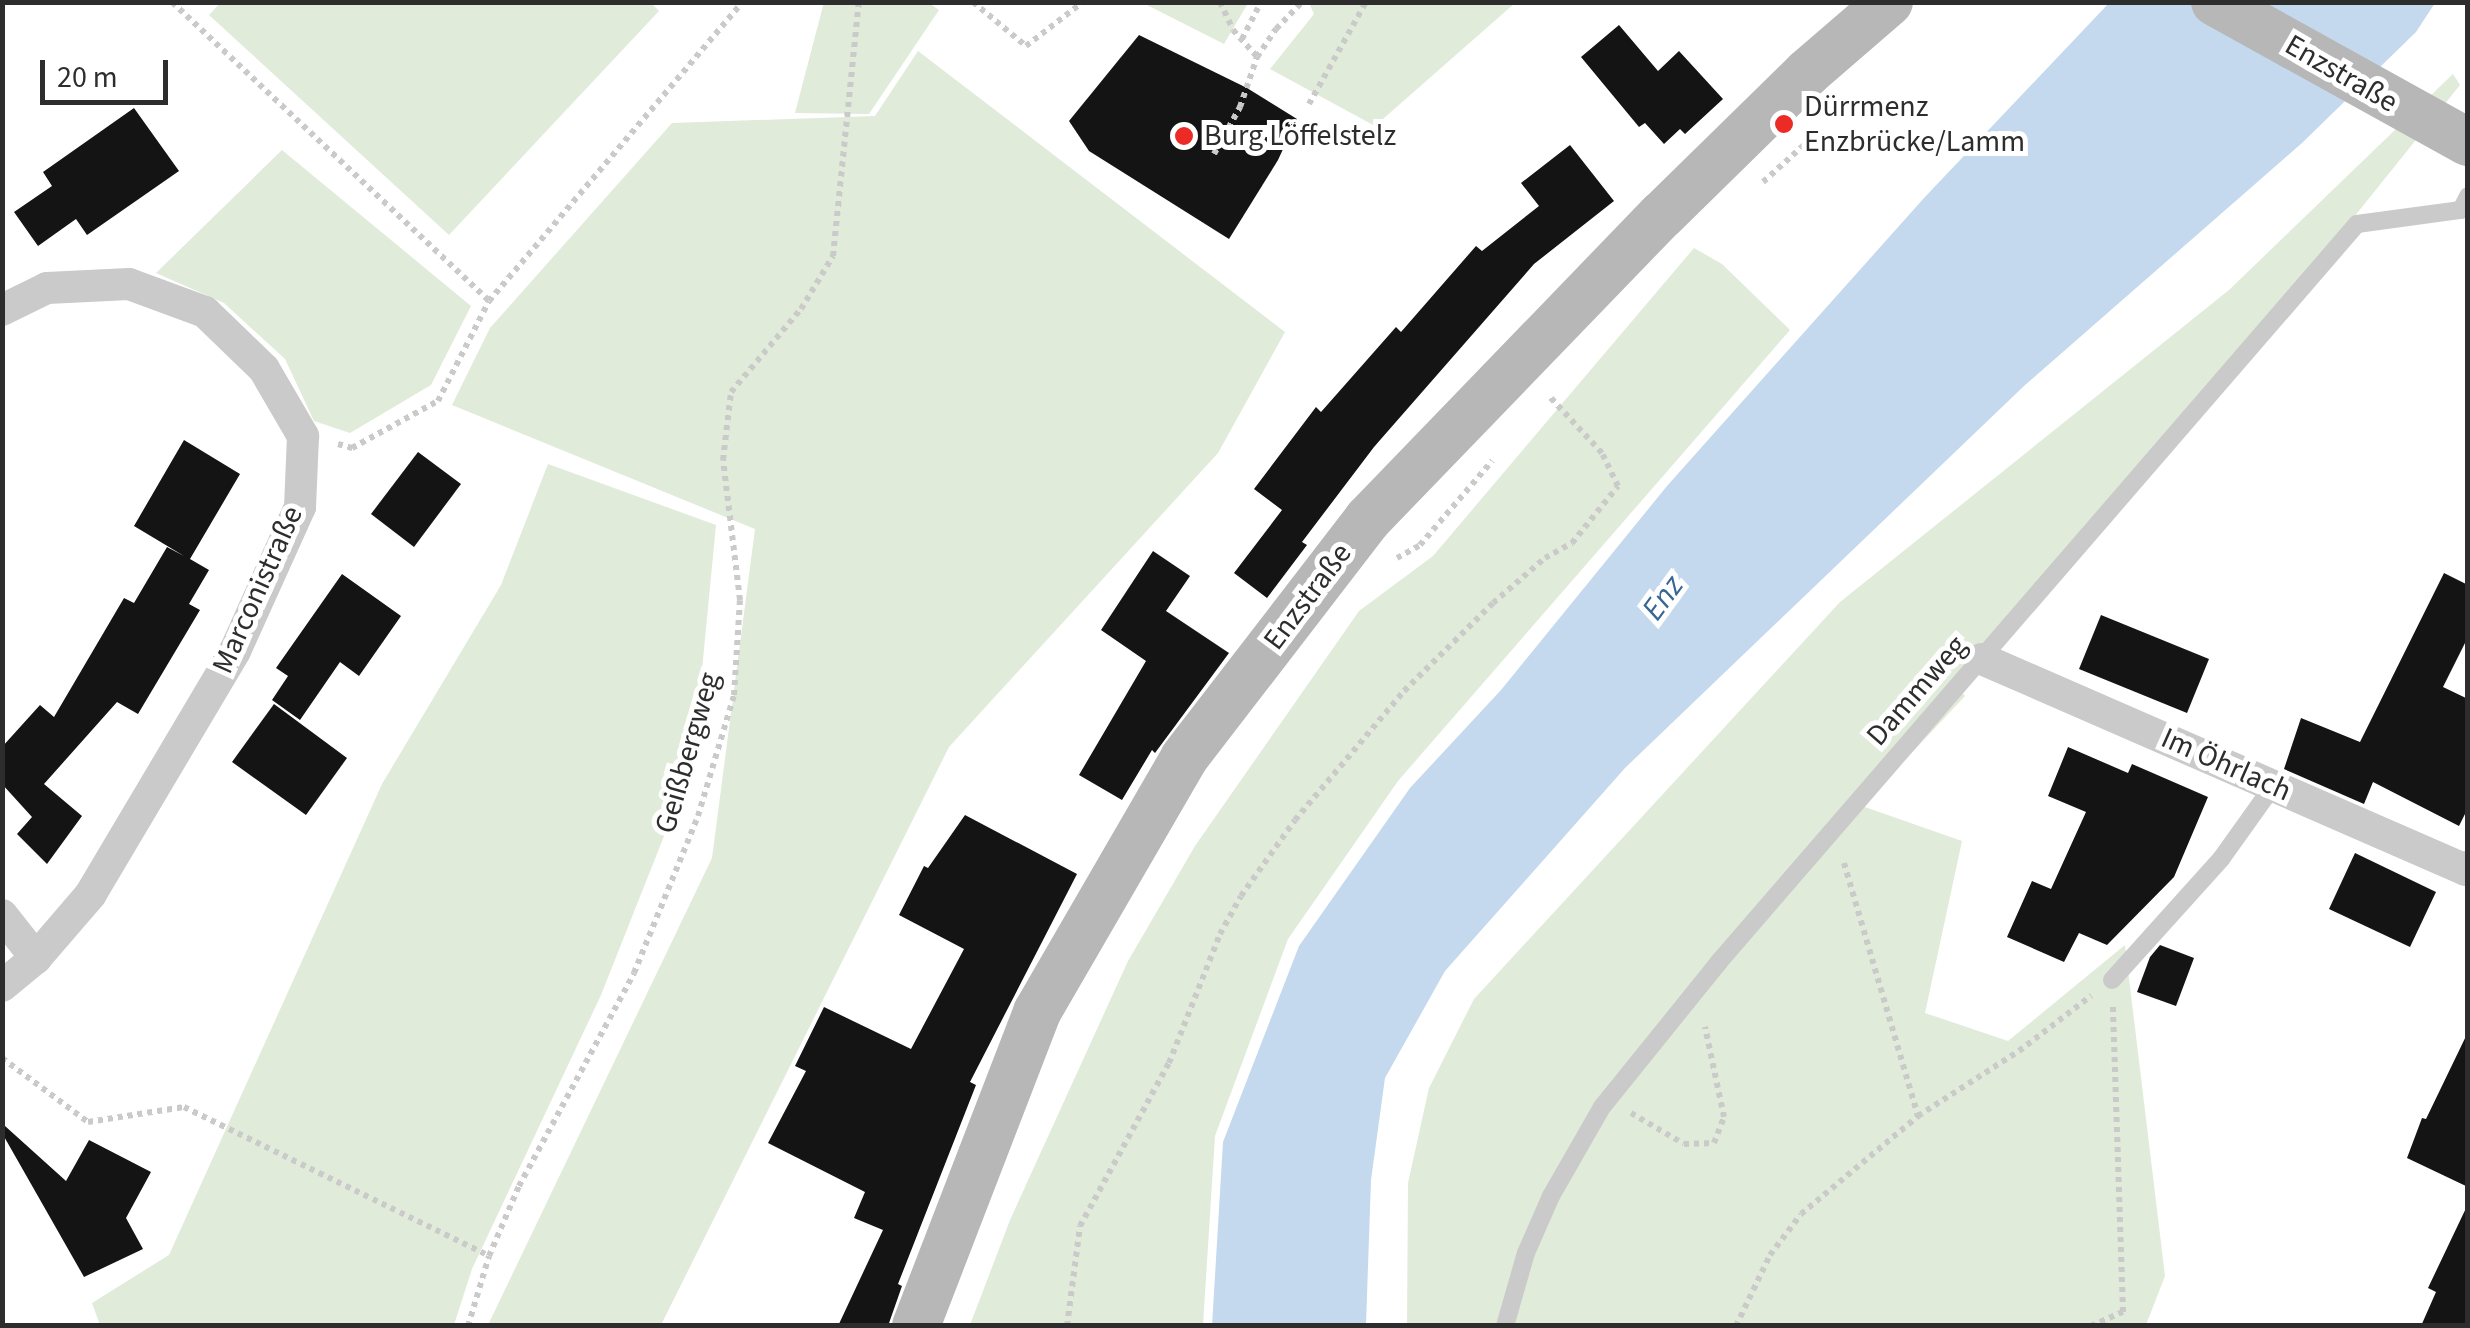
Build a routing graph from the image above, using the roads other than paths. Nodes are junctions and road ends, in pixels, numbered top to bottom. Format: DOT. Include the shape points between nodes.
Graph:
graph roads {
  1 [pos="1889,2"];
  2 [pos="2216,2"];
  3 [pos="2468,142"];
  4 [pos="2468,196"];
  5 [pos="2,310"];
  6 [pos="1982,659"];
  7 [pos="2273,786"];
  8 [pos="2468,867"];
  9 [pos="2,915"];
  10 [pos="36,958"];
  11 [pos="2112,980"];
  12 [pos="2,986"];
  13 [pos="916,1326"];
  14 [pos="1505,1326"];
  1 -- 13 [label="main road, Enzstraße" via="1662,215 1368,519 1184,758 1037,1012"];
  2 -- 3 [label="main road, Enzstraße"];
  4 -- 6 [label="lane, Dammweg" via="2461,210 2357,224"];
  5 -- 10 [label="street, Marconistraße" via="47,288 129,284 204,312 264,369 302,436 300,507 235,651 91,894"];
  6 -- 7 [label="street, Im Öhrlach"];
  6 -- 14 [label="lane, Dammweg" via="1609,1098 1551,1196"];
  7 -- 8 [label="street, Im Öhrlach"];
  7 -- 11 [label="lane" via="2221,859"];
  9 -- 10 [label="street"];
  10 -- 12 [label="street, Marconistraße"];
}
